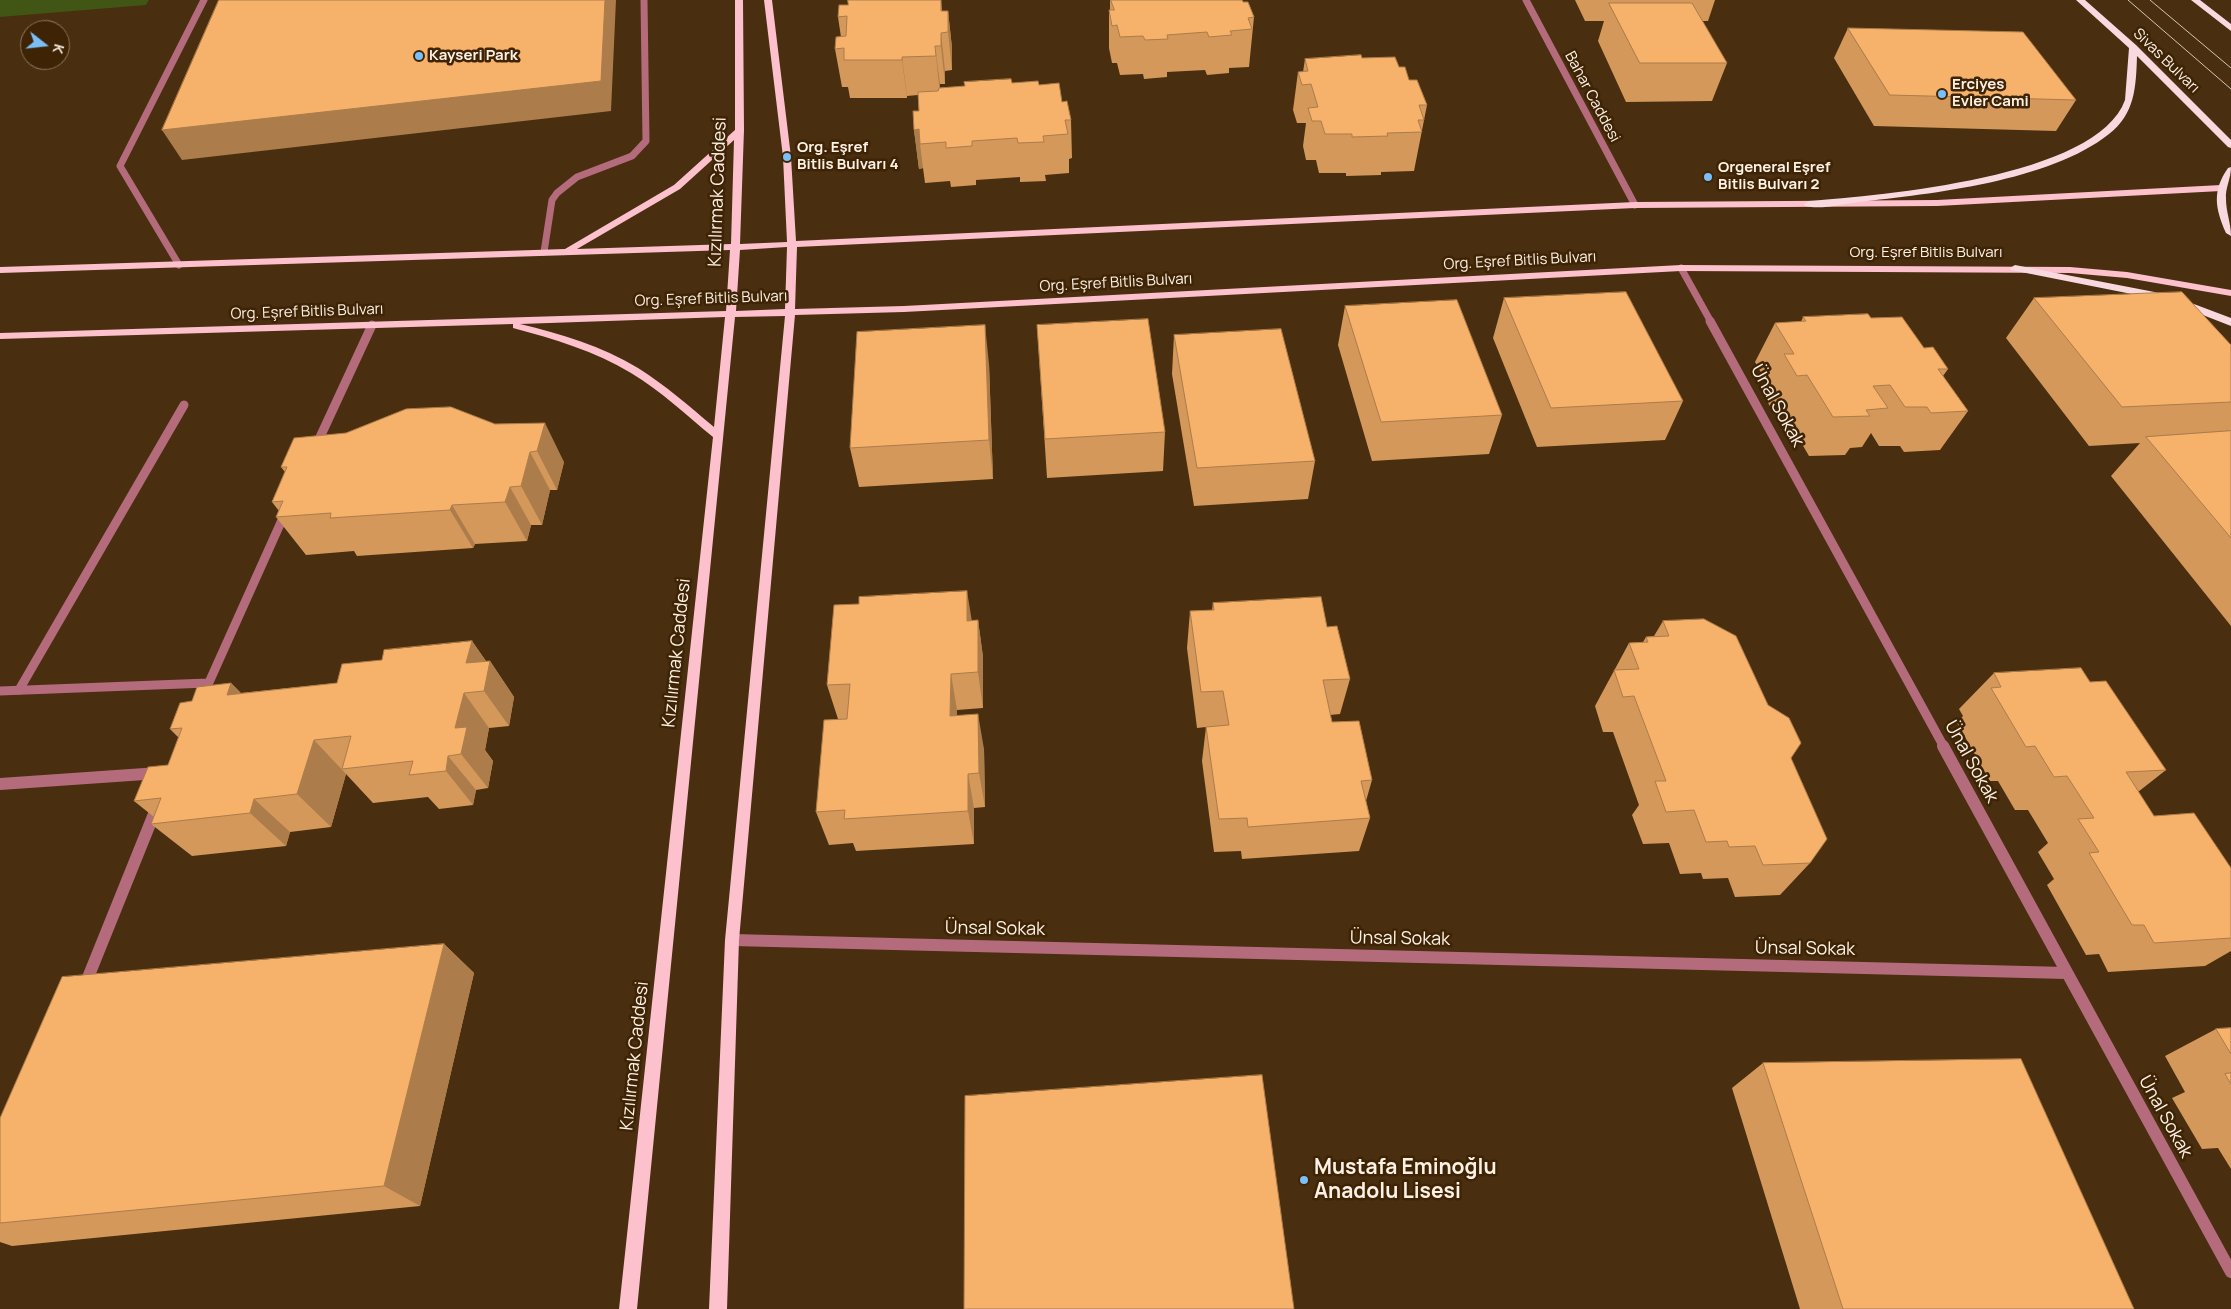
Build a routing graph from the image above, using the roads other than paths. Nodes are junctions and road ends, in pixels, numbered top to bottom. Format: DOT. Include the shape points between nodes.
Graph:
graph roads {
  1 [pos="204,0"];
  2 [pos="644,0"];
  3 [pos="739,0"];
  4 [pos="768,0"];
  5 [pos="1526,0"];
  6 [pos="2080,0"];
  7 [pos="2195,0"];
  8 [pos="2203,6"];
  9 [pos="2231,20"];
  10 [pos="2231,28"];
  11 [pos="2133,47"];
  12 [pos="740,130"];
  13 [pos="2231,145"];
  14 [pos="2231,170"];
  15 [pos="2221,188"];
  16 [pos="1809,204"];
  17 [pos="1635,205"];
  18 [pos="2231,233"];
  19 [pos="792,245"];
  20 [pos="736,247"];
  21 [pos="544,252"];
  22 [pos="565,252"];
  23 [pos="179,265"];
  24 [pos="1681,268"];
  25 [pos="2015,268"];
  26 [pos="0,270"];
  27 [pos="2231,293"];
  28 [pos="790,311"];
  29 [pos="731,312"];
  30 [pos="500,322"];
  31 [pos="2231,322"];
  32 [pos="372,325"];
  33 [pos="0,336"];
  34 [pos="184,405"];
  35 [pos="718,436"];
  36 [pos="310,459"];
  37 [pos="290,504"];
  38 [pos="208,682"];
  39 [pos="19,690"];
  40 [pos="0,691"];
  41 [pos="197,710"];
  42 [pos="0,784"];
  43 [pos="732,940"];
  44 [pos="2066,973"];
  45 [pos="82,993"];
  46 [pos="2231,1272"];
  47 [pos="628,1309"];
  48 [pos="718,1309"];
  1 -- 23 [label="street" via="120,166"];
  2 -- 21 [label="street" via="646,141 632,156 577,177 557,193 550,209"];
  3 -- 12 [label="main road, Kızılırmak Caddesi"];
  4 -- 19 [label="main road" via="787,157"];
  5 -- 17 [label="street, Bahar Caddesi"];
  6 -- 11 [label="highway, Sivas Bulvarı"];
  7 -- 8 [label="highway"];
  8 -- 9 [label="highway"];
  8 -- 10 [label="highway"];
  11 -- 13 [label="highway, Sivas Bulvarı"];
  11 -- 16 [label="highway" via="2132,88 2127,106 2117,123 2079,150 1965,184 1907,194"];
  12 -- 20 [label="main road, Kızılırmak Caddesi"];
  12 -- 22 [label="main road" via="677,187"];
  14 -- 15 [label="highway"];
  15 -- 16 [label="main road" via="1937,203"];
  15 -- 18 [label="highway" via="2222,214"];
  16 -- 17 [label="main road"];
  17 -- 19 [label="main road"];
  19 -- 20 [label="main road"];
  19 -- 28 [label="main road"];
  20 -- 22 [label="main road"];
  20 -- 29 [label="main road, Kızılırmak Caddesi"];
  21 -- 22 [label="main road"];
  21 -- 23 [label="main road"];
  23 -- 26 [label="main road"];
  24 -- 25 [label="main road, Org. Eşref Bitlis Bulvarı"];
  24 -- 28 [label="main road, Org. Eşref Bitlis Bulvarı" via="904,309"];
  24 -- 44 [label="street, Ünal Sokak"];
  25 -- 27 [label="main road, Org. Eşref Bitlis Bulvarı" via="2127,275"];
  25 -- 31 [label="highway" via="2170,298"];
  28 -- 29 [label="main road, Org. Eşref Bitlis Bulvarı"];
  28 -- 43 [label="main road"];
  29 -- 30 [label="main road, Org. Eşref Bitlis Bulvarı"];
  29 -- 35 [label="main road, Kızılırmak Caddesi"];
  30 -- 32 [label="main road, Org. Eşref Bitlis Bulvarı"];
  30 -- 35 [label="main road" via="582,345 618,362 654,384"];
  32 -- 33 [label="main road, Org. Eşref Bitlis Bulvarı"];
  32 -- 36 [label="street"];
  34 -- 39 [label="street"];
  35 -- 47 [label="main road, Kızılırmak Caddesi"];
  37 -- 38 [label="street"];
  38 -- 39 [label="street"];
  38 -- 41 [label="street"];
  39 -- 40 [label="street"];
  42 -- 45 [label="street" via="171,772"];
  43 -- 44 [label="street, Ünsal Sokak"];
  43 -- 48 [label="main road"];
  44 -- 46 [label="street, Ünal Sokak"];
}
